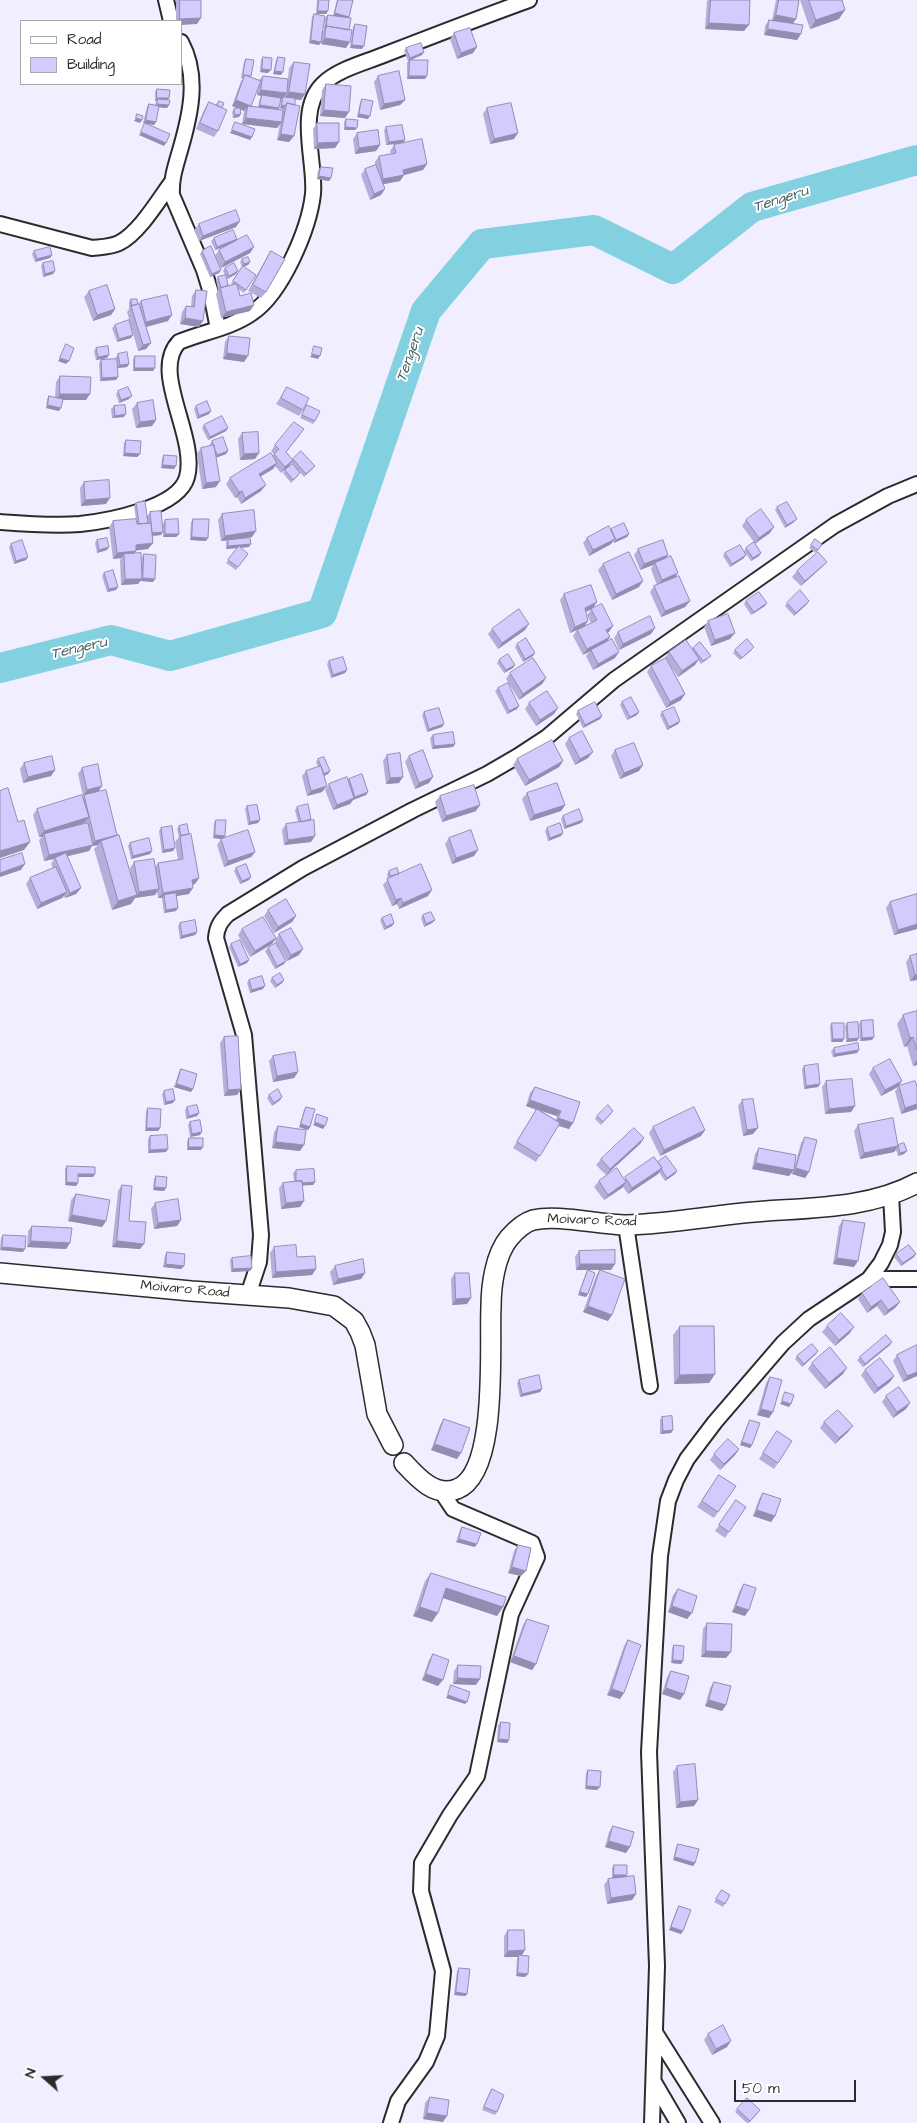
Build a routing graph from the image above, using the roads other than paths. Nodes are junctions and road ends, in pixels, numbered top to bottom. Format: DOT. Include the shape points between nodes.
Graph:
graph roads {
  1 [pos="166,0"];
  2 [pos="529,0"];
  3 [pos="171,20"];
  4 [pos="182,44"];
  5 [pos="171,183"];
  6 [pos="0,224"];
  7 [pos="218,329"];
  8 [pos="917,484"];
  9 [pos="0,522"];
  10 [pos="917,1183"];
  11 [pos="891,1194"];
  12 [pos="626,1225"];
  13 [pos="0,1273"];
  14 [pos="869,1278"];
  15 [pos="917,1279"];
  16 [pos="248,1295"];
  17 [pos="650,1386"];
  18 [pos="393,1445"];
  19 [pos="404,1463"];
  20 [pos="440,1491"];
  21 [pos="656,2033"];
  22 [pos="654,2081"];
  23 [pos="391,2123"];
  24 [pos="652,2123"];
  25 [pos="678,2123"];
  26 [pos="712,2123"];
  1 -- 3 [label="street"];
  2 -- 7 [label="street" via="354,67 324,82 312,104 308,125 313,192 298,248 268,298 254,312"];
  4 -- 5 [label="street" via="190,62 192,86"];
  5 -- 6 [label="street" via="132,233 108,247 92,248"];
  5 -- 7 [label="street" via="176,207 204,270"];
  7 -- 9 [label="street" via="179,342 169,356 169,373 189,464 186,481 177,494 159,505 81,524"];
  8 -- 16 [label="street" via="835,525 622,674 547,737 518,756 303,868 221,920 216,938 244,1035 261,1234 260,1262"];
  10 -- 11 [label="street, Moivaro Road"];
  11 -- 12 [label="street, Moivaro Road" via="822,1206"];
  11 -- 14 [label="street" via="893,1232 890,1245"];
  12 -- 17 [label="street"];
  12 -- 20 [label="street, Moivaro Road" via="548,1218 519,1227 508,1239 500,1255 490,1305 489,1407 485,1440 472,1478 451,1492"];
  13 -- 16 [label="street, Moivaro Road"];
  14 -- 15 [label="street"];
  14 -- 21 [label="street" via="808,1319 783,1343 687,1459 668,1501 660,1556 649,1752 656,1914"];
  16 -- 18 [label="street, Moivaro Road" via="327,1305 344,1312 354,1321 365,1345 378,1414"];
  18 -- 19 [label="street"];
  19 -- 20 [label="street" via="419,1479"];
  20 -- 23 [label="street" via="454,1509 532,1543 537,1558 511,1614 477,1776 450,1814 422,1863 421,1891 444,1970 437,2036 426,2062 398,2101"];
  21 -- 22 [label="street"];
  21 -- 26 [label="street"];
  22 -- 24 [label="street"];
  22 -- 25 [label="street"];
}
